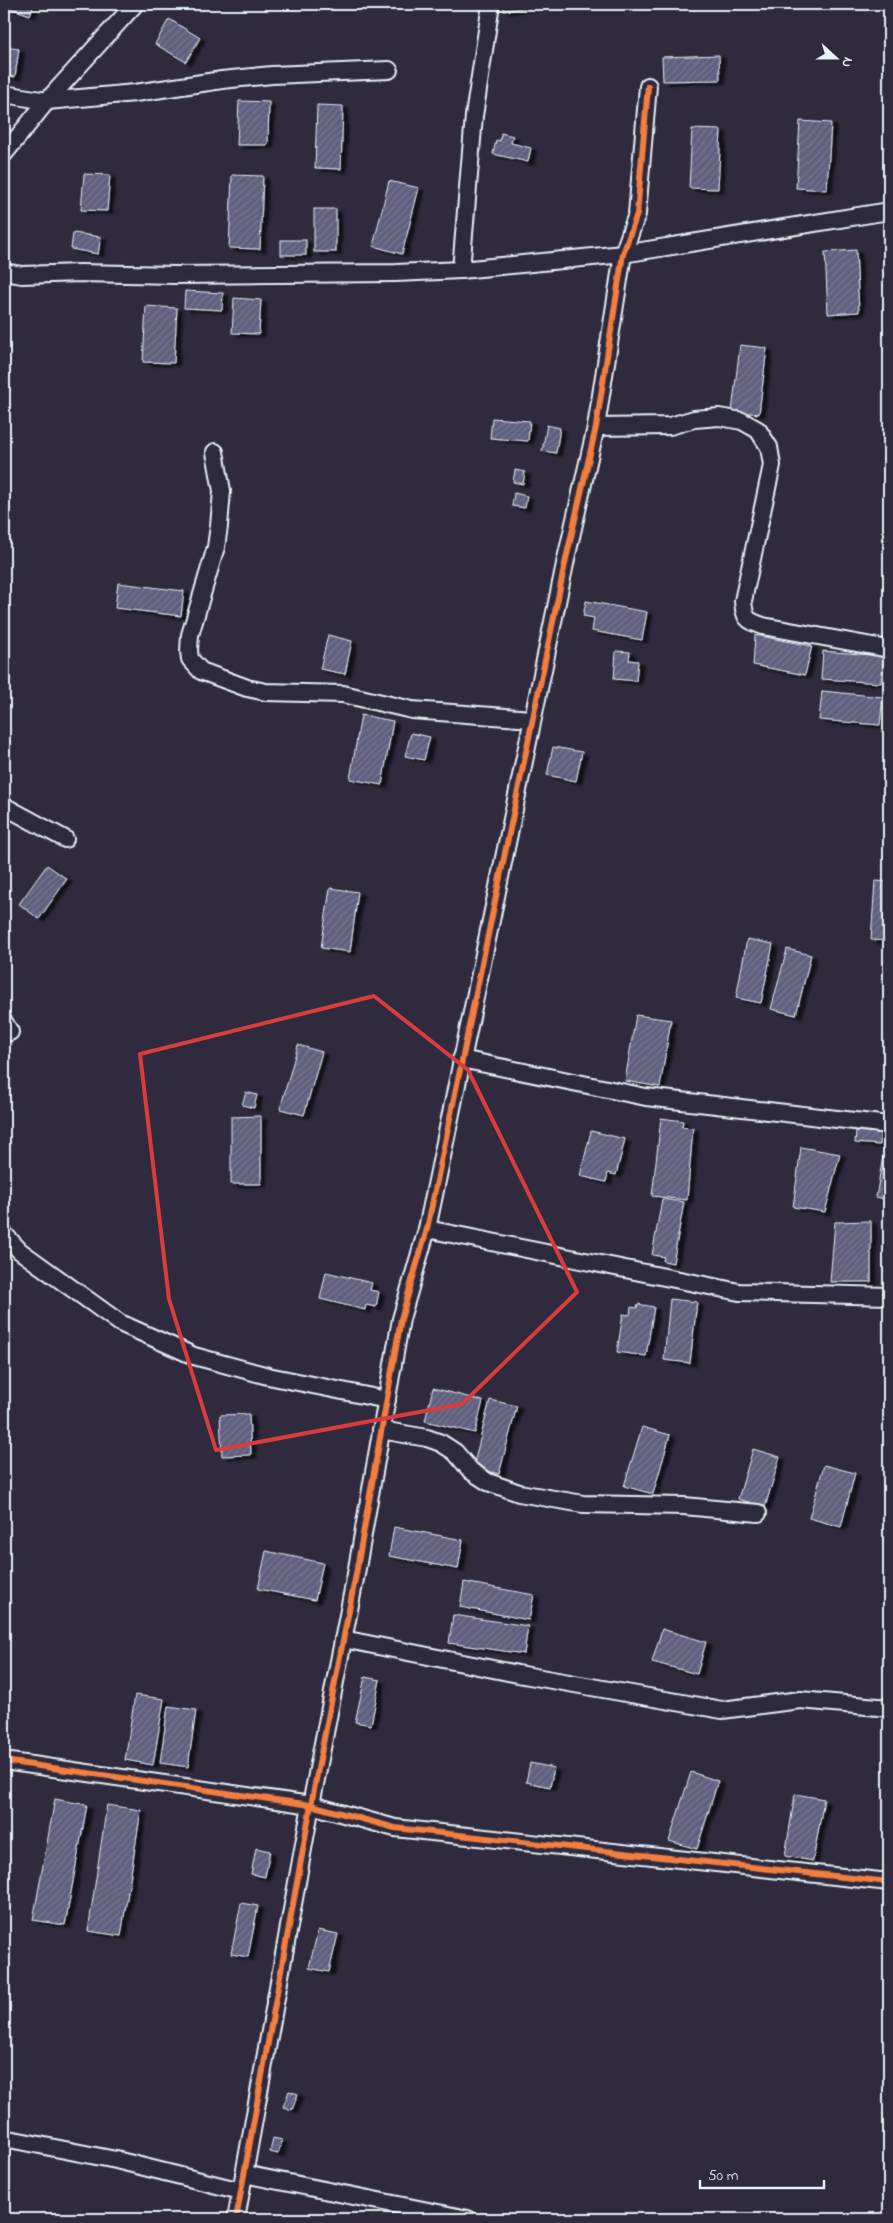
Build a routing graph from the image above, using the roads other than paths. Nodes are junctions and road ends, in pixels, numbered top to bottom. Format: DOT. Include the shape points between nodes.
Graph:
graph roads {
  1 [pos="135,4"];
  2 [pos="491,4"];
  3 [pos="389,70"];
  4 [pos="648,86"];
  5 [pos="4,94"];
  6 [pos="47,101"];
  7 [pos="4,154"];
  8 [pos="889,211"];
  9 [pos="623,254"];
  10 [pos="461,270"];
  11 [pos="4,272"];
  12 [pos="596,427"];
  13 [pos="215,452"];
  14 [pos="889,649"];
  15 [pos="532,719"];
  16 [pos="4,806"];
  17 [pos="65,839"];
  18 [pos="461,1059"];
  19 [pos="889,1125"];
  20 [pos="427,1229"];
  21 [pos="4,1234"];
  22 [pos="889,1296"];
  23 [pos="386,1400"];
  24 [pos="382,1430"];
  25 [pos="758,1513"];
  26 [pos="343,1639"];
  27 [pos="889,1708"];
  28 [pos="4,1761"];
  29 [pos="311,1805"];
  30 [pos="889,1882"];
  31 [pos="4,2138"];
  32 [pos="244,2174"];
  33 [pos="241,2191"];
  34 [pos="236,2219"];
  35 [pos="468,2219"];
  1 -- 6 [label="street"];
  2 -- 10 [label="street" via="474,116"];
  3 -- 6 [label="street" via="272,74 135,94"];
  4 -- 9 [label="street" via="637,214"];
  5 -- 6 [label="street"];
  6 -- 7 [label="street"];
  8 -- 9 [label="street"];
  9 -- 10 [label="street"];
  9 -- 12 [label="street"];
  10 -- 11 [label="street" via="176,275 22,275"];
  12 -- 14 [label="street" via="670,426 694,419 719,417 742,422 758,430 769,447 772,465 743,602 744,615 749,621 762,626"];
  12 -- 15 [label="street"];
  13 -- 15 [label="street" via="222,491 219,526 190,635 190,659 201,671 266,692 343,694 412,710"];
  15 -- 18 [label="street"];
  16 -- 17 [label="street"];
  18 -- 19 [label="street" via="646,1097"];
  18 -- 20 [label="street"];
  20 -- 22 [label="street" via="738,1292"];
  20 -- 23 [label="street" via="401,1319"];
  21 -- 23 [label="street" via="20,1251 120,1323 194,1356 268,1376"];
  23 -- 24 [label="street"];
  24 -- 25 [label="street" via="441,1443 488,1482 519,1493 583,1504 684,1506"];
  24 -- 26 [label="street"];
  26 -- 27 [label="street" via="722,1710 800,1700"];
  26 -- 29 [label="street"];
  28 -- 29 [label="street"];
  29 -- 30 [label="street" via="395,1828"];
  29 -- 32 [label="street"];
  31 -- 33 [label="street" via="116,2160"];
  32 -- 33 [label="street"];
  32 -- 35 [label="street"];
  33 -- 34 [label="street"];
}
